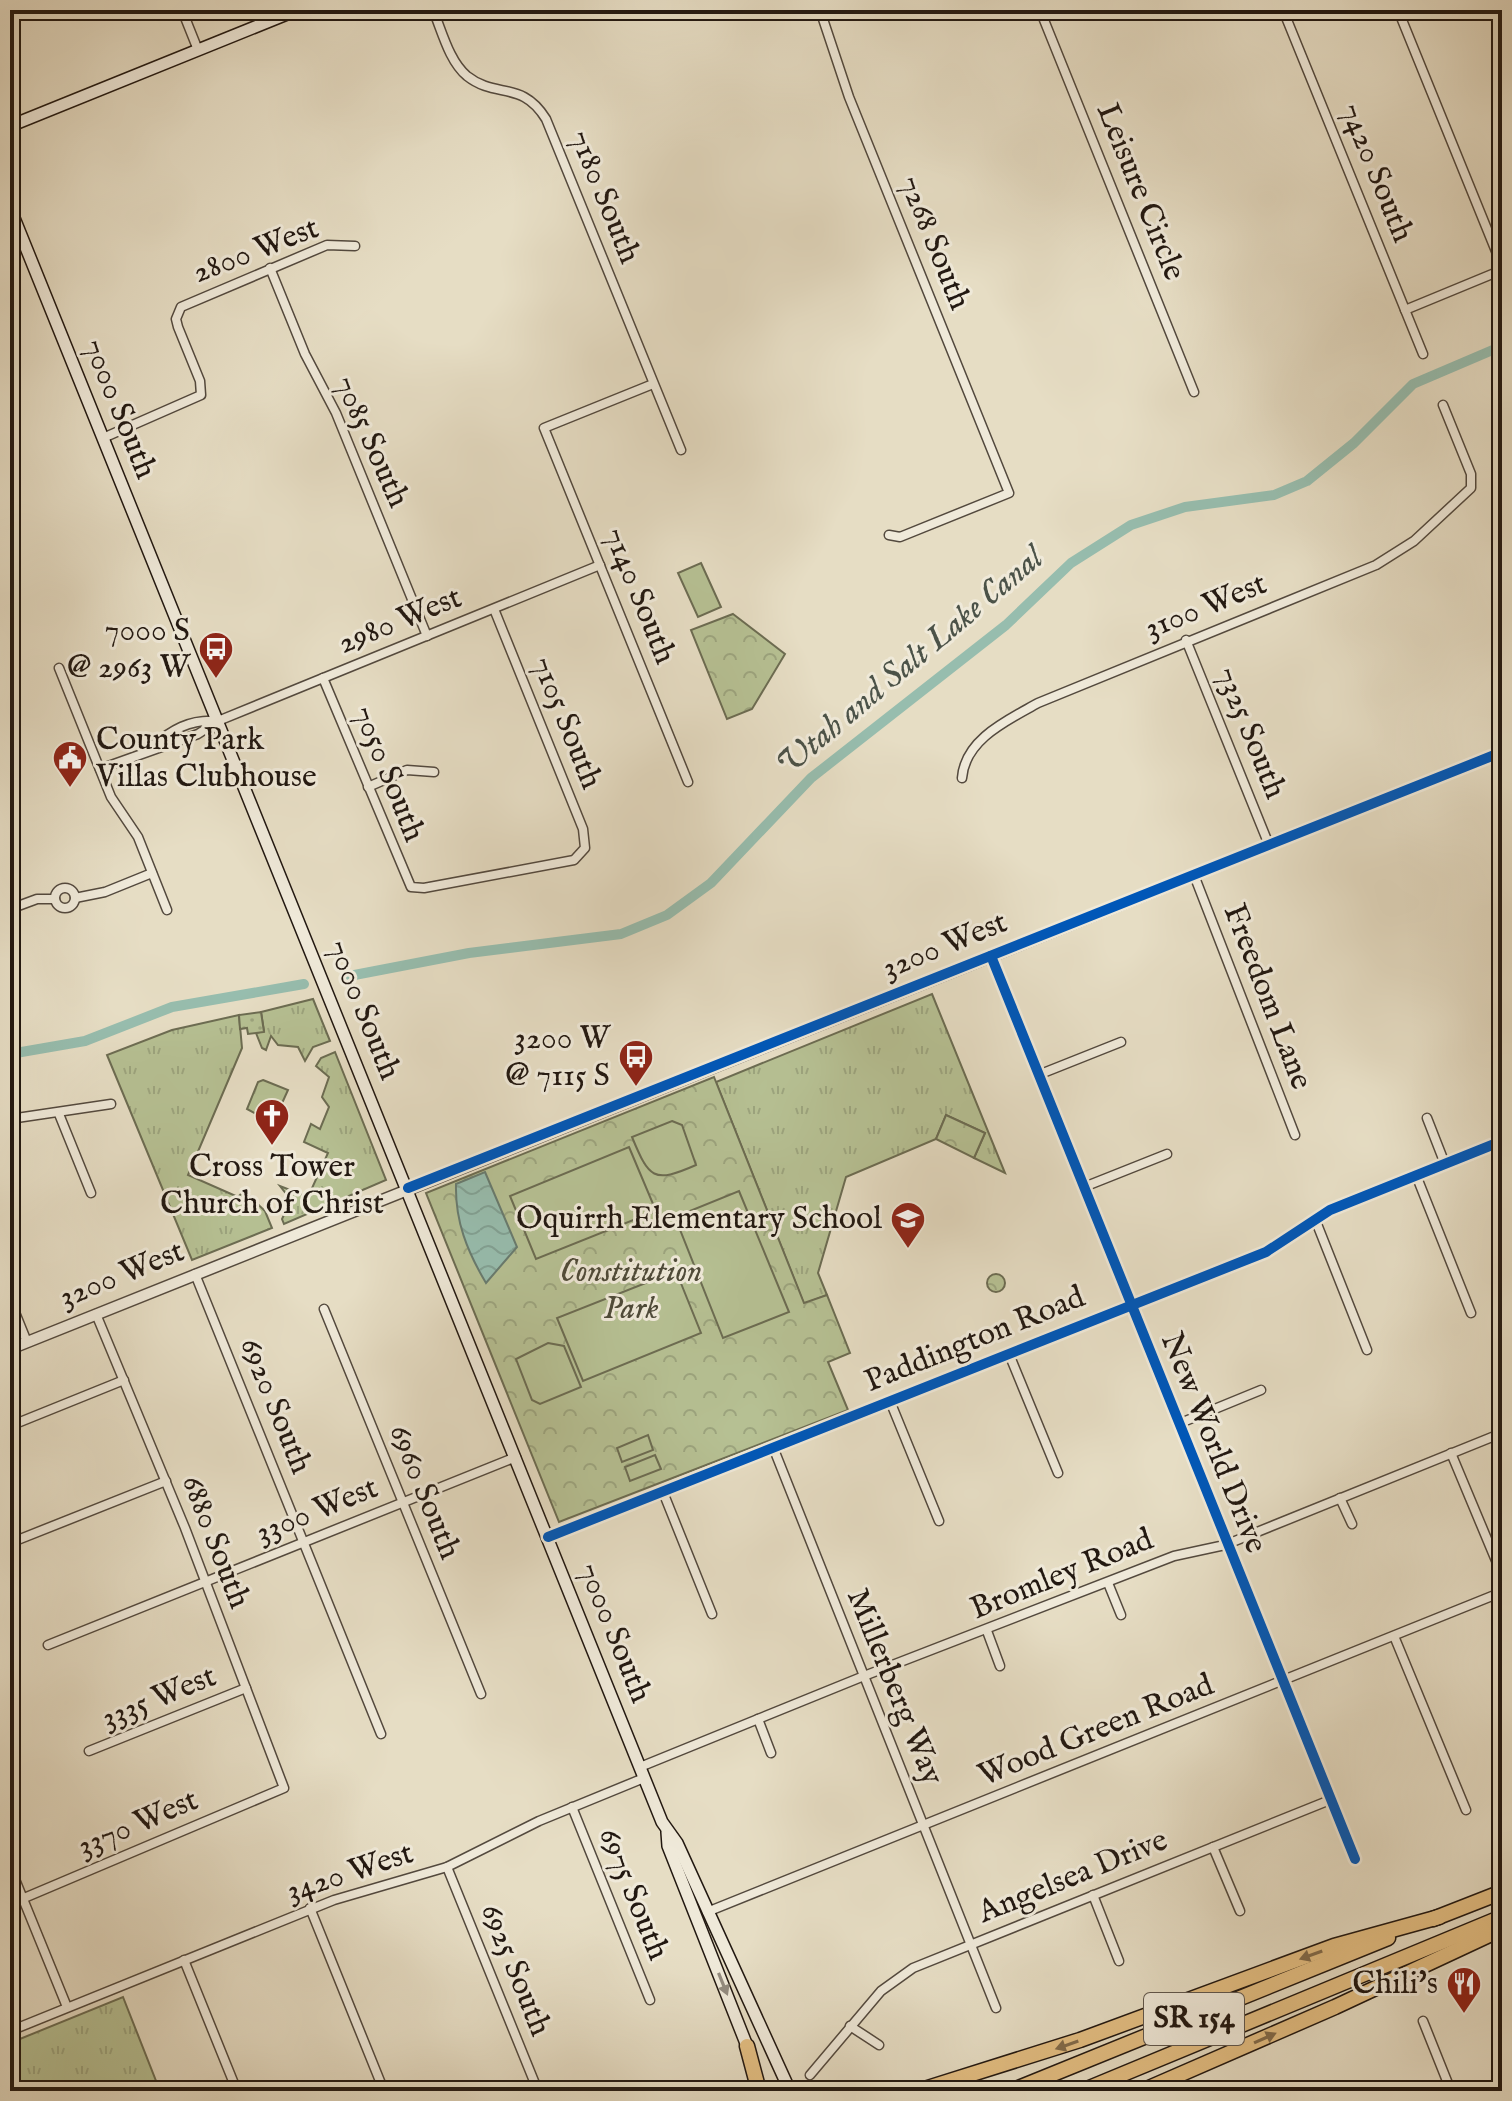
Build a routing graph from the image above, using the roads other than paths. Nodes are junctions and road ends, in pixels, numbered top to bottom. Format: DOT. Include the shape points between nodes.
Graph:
graph roads {
  1 [pos="182,10"];
  2 [pos="297,10"];
  3 [pos="433,10"];
  4 [pos="820,10"];
  5 [pos="1040,10"];
  6 [pos="1283,10"];
  7 [pos="1398,10"];
  8 [pos="198,50"];
  9 [pos="10,126"];
  10 [pos="10,208"];
  11 [pos="355,246"];
  12 [pos="270,268"];
  13 [pos="1502,268"];
  14 [pos="1405,310"];
  15 [pos="1423,354"];
  16 [pos="653,384"];
  17 [pos="1194,392"];
  18 [pos="1443,405"];
  19 [pos="103,438"];
  20 [pos="681,450"];
  21 [pos="889,535"];
  22 [pos="600,565"];
  23 [pos="494,609"];
  24 [pos="427,636"];
  25 [pos="1186,640"];
  26 [pos="59,668"];
  27 [pos="323,678"];
  28 [pos="218,721"];
  29 [pos="148,749"];
  30 [pos="1502,752"];
  31 [pos="100,769"];
  32 [pos="434,772"];
  33 [pos="962,778"];
  34 [pos="688,782"];
  35 [pos="368,787"];
  36 [pos="1269,845"];
  37 [pos="152,873"];
  38 [pos="1194,875"];
  39 [pos="411,887"];
  40 [pos="75,898"];
  41 [pos="55,899"];
  42 [pos="10,909"];
  43 [pos="167,910"];
  44 [pos="991,956"];
  45 [pos="1121,1042"];
  46 [pos="1038,1075"];
  47 [pos="111,1104"];
  48 [pos="59,1114"];
  49 [pos="1427,1118"];
  50 [pos="10,1119"];
  51 [pos="1295,1135"];
  52 [pos="1502,1141"];
  53 [pos="1167,1154"];
  54 [pos="1445,1164"];
  55 [pos="1416,1175"];
  56 [pos="1084,1187"];
  57 [pos="408,1188"];
  58 [pos="91,1193"];
  59 [pos="1315,1219"];
  60 [pos="195,1274"];
  61 [pos="10,1300"];
  62 [pos="1131,1306"];
  63 [pos="324,1309"];
  64 [pos="1471,1313"];
  65 [pos="96,1314"];
  66 [pos="27,1342"];
  67 [pos="10,1349"];
  68 [pos="1367,1350"];
  69 [pos="1009,1354"];
  70 [pos="124,1380"];
  71 [pos="1261,1390"];
  72 [pos="890,1401"];
  73 [pos="1178,1424"];
  74 [pos="10,1426"];
  75 [pos="1502,1433"];
  76 [pos="773,1447"];
  77 [pos="1451,1453"];
  78 [pos="516,1457"];
  79 [pos="1058,1473"];
  80 [pos="166,1481"];
  81 [pos="663,1492"];
  82 [pos="1340,1498"];
  83 [pos="402,1503"];
  84 [pos="939,1521"];
  85 [pos="1352,1524"];
  86 [pos="548,1537"];
  87 [pos="304,1542"];
  88 [pos="10,1543"];
  89 [pos="1225,1545"];
  90 [pos="1502,1575"];
  91 [pos="204,1582"];
  92 [pos="1108,1583"];
  93 [pos="1502,1592"];
  94 [pos="712,1614"];
  95 [pos="1121,1615"];
  96 [pos="987,1631"];
  97 [pos="1394,1636"];
  98 [pos="48,1645"];
  99 [pos="1000,1666"];
  100 [pos="864,1676"];
  101 [pos="1281,1681"];
  102 [pos="246,1688"];
  103 [pos="481,1694"];
  104 [pos="758,1719"];
  105 [pos="381,1734"];
  106 [pos="89,1751"];
  107 [pos="771,1753"];
  108 [pos="642,1772"];
  109 [pos="284,1788"];
  110 [pos="1330,1800"];
  111 [pos="572,1807"];
  112 [pos="1466,1810"];
  113 [pos="925,1827"];
  114 [pos="666,1832"];
  115 [pos="1213,1847"];
  116 [pos="1355,1859"];
  117 [pos="10,1867"];
  118 [pos="447,1867"];
  119 [pos="1502,1892"];
  120 [pos="1093,1895"];
  121 [pos="22,1898"];
  122 [pos="10,1904"];
  123 [pos="310,1908"];
  124 [pos="1240,1911"];
  125 [pos="707,1912"];
  126 [pos="1439,1917"];
  127 [pos="1502,1917"];
  128 [pos="1502,1929"];
  129 [pos="970,1944"];
  130 [pos="184,1960"];
  131 [pos="1119,1961"];
  132 [pos="650,2000"];
  133 [pos="67,2007"];
  134 [pos="996,2008"];
  135 [pos="1423,2021"];
  136 [pos="850,2026"];
  137 [pos="10,2031"];
  138 [pos="879,2045"];
  139 [pos="747,2046"];
  140 [pos="810,2075"];
  141 [pos="237,2091"];
  142 [pos="384,2091"];
  143 [pos="538,2091"];
  144 [pos="759,2091"];
  145 [pos="766,2091"];
  146 [pos="790,2091"];
  147 [pos="918,2091"];
  148 [pos="1011,2091"];
  149 [pos="1082,2091"];
  150 [pos="1142,2091"];
  151 [pos="1451,2091"];
  1 -- 8 [label="street"];
  2 -- 8 [label="main road"];
  3 -- 16 [label="street, 7180 South" via="452,56 467,76 522,94 546,119"];
  4 -- 21 [label="street, 7268 South" via="849,97 1009,493 900,537"];
  5 -- 17 [label="street, Leisure Circle"];
  6 -- 14 [label="street, 7420 South"];
  7 -- 13 [label="street"];
  8 -- 9 [label="main road"];
  10 -- 19 [label="main road, 7000 South"];
  11 -- 12 [label="street, 2800 West" via="327,245"];
  12 -- 19 [label="street, 2800 West" via="177,312 201,395"];
  12 -- 24 [label="street, 7085 South"];
  13 -- 14 [label="street"];
  14 -- 15 [label="street, 7420 South"];
  16 -- 20 [label="street, 7180 South"];
  16 -- 22 [label="street, 7140 South" via="544,428"];
  18 -- 25 [label="street, 3100 West" via="1473,481 1466,494 1395,555"];
  19 -- 28 [label="main road, 7000 South"];
  22 -- 23 [label="street, 2980 West"];
  22 -- 34 [label="street, 7140 South"];
  23 -- 24 [label="street, 2980 West"];
  23 -- 39 [label="street, 7105 South" via="586,839 581,855 566,862"];
  24 -- 27 [label="street, 2980 West"];
  25 -- 33 [label="street, 3100 West" via="1012,717 969,753"];
  25 -- 36 [label="street, 7325 South"];
  26 -- 31 [label="street"];
  27 -- 28 [label="street, 2980 West"];
  27 -- 35 [label="street, 7050 South"];
  28 -- 29 [label="street, 2980 West" via="198,734"];
  28 -- 29 [label="street, 2980 West" via="198,719 170,731"];
  28 -- 57 [label="main road, 7000 South"];
  29 -- 31 [label="street, 2980 West"];
  30 -- 36 [label="street, 3200 West"];
  31 -- 37 [label="street"];
  32 -- 35 [label="street" via="407,770"];
  35 -- 39 [label="street, 7050 South"];
  36 -- 38 [label="street, 3200 West"];
  37 -- 40 [label="street"];
  37 -- 43 [label="street"];
  38 -- 44 [label="street, 3200 West"];
  38 -- 51 [label="street, Freedom Lane"];
  40 -- 41 [label="street" via="67,909"];
  40 -- 41 [label="street" via="65,888"];
  41 -- 42 [label="street"];
  44 -- 46 [label="street, New World Drive"];
  44 -- 57 [label="street, 3200 West"];
  45 -- 46 [label="street"];
  46 -- 56 [label="street, New World Drive"];
  47 -- 48 [label="street"];
  48 -- 50 [label="street"];
  48 -- 58 [label="street"];
  49 -- 54 [label="street"];
  52 -- 54 [label="street, Paddington Road"];
  53 -- 56 [label="street"];
  54 -- 55 [label="street, Paddington Road"];
  55 -- 59 [label="street, Paddington Road"];
  55 -- 64 [label="street"];
  56 -- 62 [label="street, New World Drive"];
  57 -- 60 [label="street, 3200 West"];
  57 -- 78 [label="main road, 7000 South"];
  59 -- 62 [label="street, Paddington Road" via="1266,1252"];
  59 -- 68 [label="street"];
  60 -- 65 [label="street, 3200 West"];
  60 -- 87 [label="street, 6920 South"];
  61 -- 66 [label="street"];
  62 -- 69 [label="street, Paddington Road"];
  62 -- 73 [label="street, New World Drive"];
  63 -- 83 [label="street, 6960 South"];
  65 -- 66 [label="street, 3200 West"];
  65 -- 70 [label="street, 6880 South"];
  66 -- 67 [label="street, 3200 West"];
  69 -- 72 [label="street, Paddington Road"];
  69 -- 79 [label="street"];
  70 -- 74 [label="street"];
  70 -- 80 [label="street, 6880 South"];
  71 -- 73 [label="street"];
  72 -- 76 [label="street, Paddington Road"];
  72 -- 84 [label="street"];
  73 -- 89 [label="street, New World Drive"];
  75 -- 77 [label="street, Bromley Road"];
  76 -- 81 [label="street, Paddington Road"];
  76 -- 100 [label="street, Millerberg Way"];
  77 -- 82 [label="street, Bromley Road"];
  77 -- 90 [label="street"];
  78 -- 83 [label="street, 3300 West"];
  78 -- 86 [label="main road, 7000 South"];
  80 -- 88 [label="street"];
  80 -- 91 [label="street, 6880 South"];
  81 -- 86 [label="street, Paddington Road"];
  81 -- 94 [label="street"];
  82 -- 85 [label="street"];
  82 -- 89 [label="street, Bromley Road"];
  83 -- 87 [label="street, 3300 West"];
  83 -- 103 [label="street, 6960 South"];
  86 -- 108 [label="main road, 7000 South"];
  87 -- 91 [label="street, 3300 West"];
  87 -- 105 [label="street, 6920 South"];
  89 -- 92 [label="street, Bromley Road" via="1174,1556"];
  89 -- 101 [label="street, New World Drive"];
  91 -- 98 [label="street, 3300 West"];
  91 -- 102 [label="street, 6880 South"];
  92 -- 95 [label="street"];
  92 -- 96 [label="street, Bromley Road"];
  93 -- 97 [label="street, Wood Green Road"];
  96 -- 99 [label="street"];
  96 -- 100 [label="street, Bromley Road"];
  97 -- 101 [label="street, Wood Green Road"];
  97 -- 112 [label="street"];
  100 -- 104 [label="street, Bromley Road"];
  100 -- 113 [label="street, Millerberg Way"];
  101 -- 110 [label="street, New World Drive"];
  101 -- 113 [label="street, Wood Green Road"];
  102 -- 106 [label="street, 3335 West"];
  102 -- 109 [label="street, 6880 South"];
  104 -- 107 [label="street"];
  104 -- 108 [label="street, Bromley Road"];
  108 -- 111 [label="street, 3420 West"];
  108 -- 114 [label="main road, 7000 South"];
  109 -- 121 [label="street, 3370 West"];
  110 -- 115 [label="street, Angelsea Drive"];
  110 -- 116 [label="street, New World Drive"];
  111 -- 118 [label="street, 3420 West"];
  111 -- 132 [label="street, 6975 South"];
  113 -- 125 [label="street, Wood Green Road"];
  113 -- 129 [label="street, Millerberg Way"];
  114 -- 125 [label="main road, 7000 South" via="677,1843"];
  114 -- 139 [label="main road, 7000 South, one-way"];
  115 -- 120 [label="street, Angelsea Drive"];
  115 -- 124 [label="street"];
  117 -- 121 [label="street"];
  118 -- 123 [label="street, 3420 West"];
  118 -- 143 [label="street, 6925 South"];
  119 -- 126 [label="highway, SR 154"];
  120 -- 129 [label="street, Angelsea Drive"];
  120 -- 131 [label="street"];
  121 -- 122 [label="street, 3370 West"];
  121 -- 133 [label="street"];
  123 -- 130 [label="street, 3420 West"];
  123 -- 142 [label="street"];
  125 -- 146 [label="main road, 7000 South"];
  126 -- 147 [label="highway, one-way" via="1334,1946 1071,2043"];
  126 -- 148 [label="highway, SR 154"];
  127 -- 149 [label="highway, SR 154"];
  150 -- 128 [label="highway, one-way"];
  129 -- 134 [label="street, Millerberg Way"];
  129 -- 136 [label="street, Angelsea Drive" via="902,1975"];
  130 -- 133 [label="street, 3420 West"];
  130 -- 141 [label="street"];
  133 -- 137 [label="street, 3420 West"];
  135 -- 151 [label="street"];
  136 -- 138 [label="street"];
  136 -- 140 [label="street, Angelsea Drive"];
  139 -- 144 [label="highway"];
  139 -- 145 [label="main road, 7000 South"];
}
